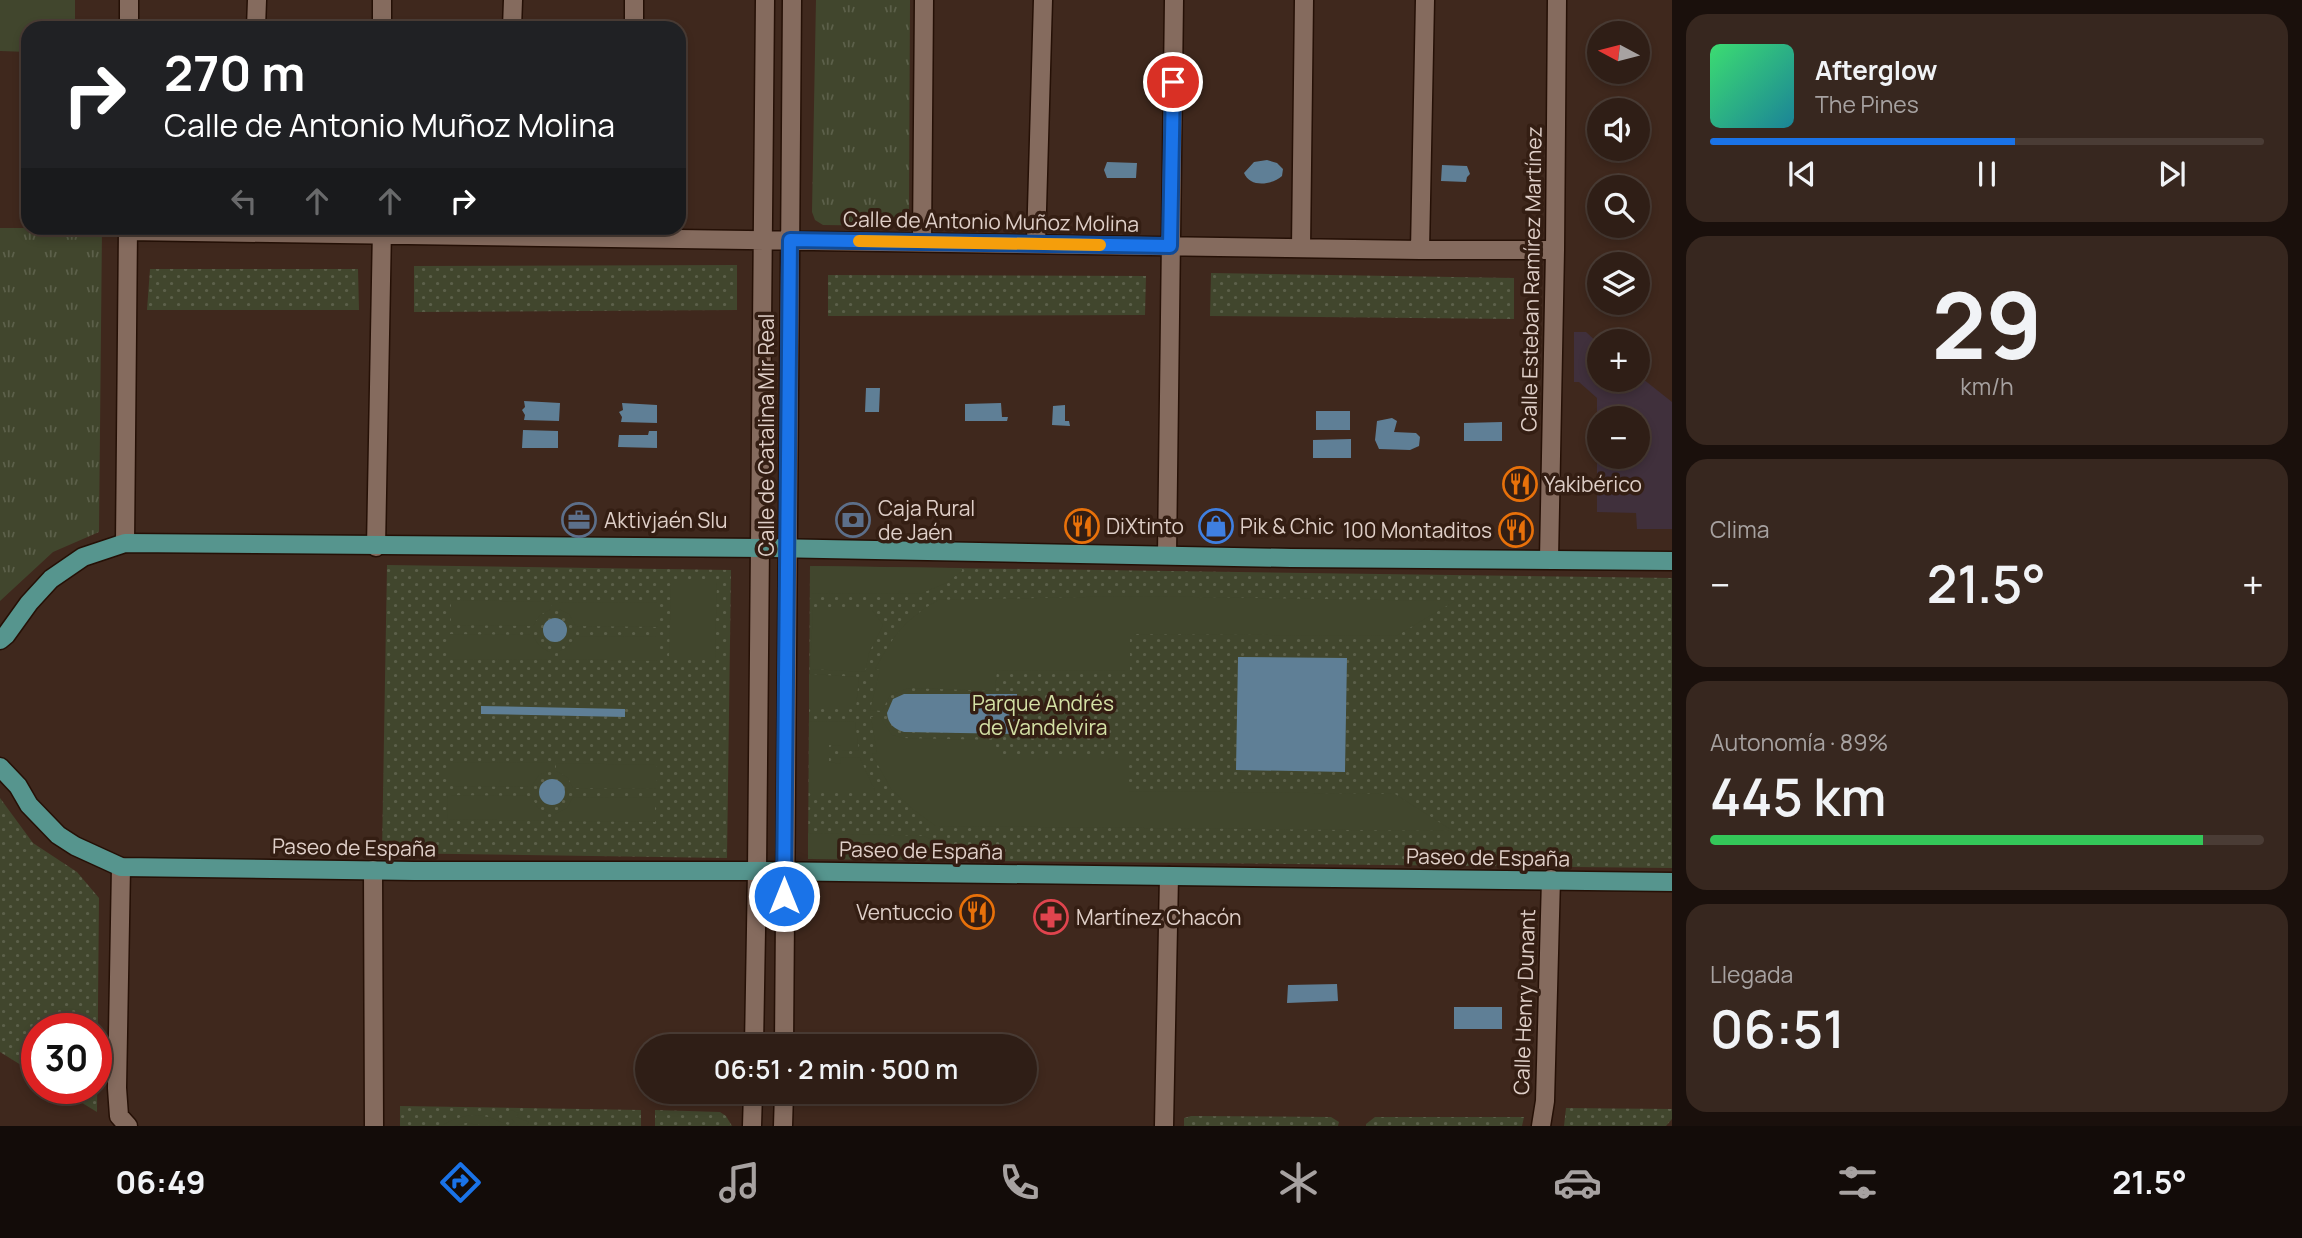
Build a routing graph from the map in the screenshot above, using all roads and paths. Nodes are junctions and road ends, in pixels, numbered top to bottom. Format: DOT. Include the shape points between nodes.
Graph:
graph roads {
  1 [pos="129,0"];
  2 [pos="257,0"];
  3 [pos="382,0"];
  4 [pos="513,0"];
  5 [pos="634,0"];
  6 [pos="765,0"];
  7 [pos="792,0"];
  8 [pos="923,0"];
  9 [pos="1043,0"];
  10 [pos="1174,0"];
  11 [pos="1304,0"];
  12 [pos="1425,0"];
  13 [pos="1557,0"];
  14 [pos="129,21"];
  15 [pos="256,21"];
  16 [pos="382,21"];
  17 [pos="512,21"];
  18 [pos="634,21"];
  19 [pos="128,235"];
  20 [pos="382,235"];
  21 [pos="669,235"];
  22 [pos="763,240"];
  23 [pos="790,240"];
  24 [pos="922,242"];
  25 [pos="1035,244"];
  26 [pos="1170,246"];
  27 [pos="1301,248"];
  28 [pos="1420,250"];
  29 [pos="1555,250"];
  30 [pos="125,544"];
  31 [pos="376,547"];
  32 [pos="760,548"];
  33 [pos="787,548"];
  34 [pos="1167,555"];
  35 [pos="1549,559"];
  36 [pos="1672,561"];
  37 [pos="0,640"];
  38 [pos="0,767"];
  39 [pos="121,867"];
  40 [pos="373,870"];
  41 [pos="757,870"];
  42 [pos="785,871"];
  43 [pos="1169,876"];
  44 [pos="1551,879"];
  45 [pos="1672,882"];
  46 [pos="754,1034"];
  47 [pos="784,1034"];
  48 [pos="752,1104"];
  49 [pos="783,1104"];
  50 [pos="128,1126"];
  51 [pos="374,1126"];
  52 [pos="752,1126"];
  53 [pos="783,1126"];
  54 [pos="1164,1126"];
  55 [pos="1541,1126"];
  1 -- 14 [label="street"];
  2 -- 15 [label="street"];
  3 -- 16 [label="street"];
  4 -- 17 [label="street"];
  5 -- 18 [label="street"];
  6 -- 22 [label="street, Calle de Catalina Mir Real"];
  7 -- 23 [label="street, Calle de Catalina Mir Real"];
  8 -- 24 [label="street"];
  9 -- 25 [label="street"];
  10 -- 26 [label="street"];
  11 -- 27 [label="street"];
  12 -- 28 [label="street"];
  13 -- 29 [label="street, Calle Esteban Ramírez Martínez"];
  19 -- 30 [label="street"];
  20 -- 31 [label="street"];
  21 -- 22 [label="street, Calle de Antonio Muñoz Molina"];
  22 -- 23 [label="street, Calle de Antonio Muñoz Molina"];
  22 -- 32 [label="street, Calle de Catalina Mir Real"];
  23 -- 24 [label="street, Calle de Antonio Muñoz Molina"];
  23 -- 33 [label="street, Calle de Catalina Mir Real"];
  24 -- 25 [label="street, Calle de Antonio Muñoz Molina"];
  25 -- 26 [label="street, Calle de Antonio Muñoz Molina"];
  26 -- 27 [label="street, Calle de Antonio Muñoz Molina"];
  26 -- 34 [label="street"];
  27 -- 28 [label="street, Calle de Antonio Muñoz Molina"];
  28 -- 29 [label="street, Calle de Antonio Muñoz Molina"];
  29 -- 35 [label="street, Calle Esteban Ramírez Martínez"];
  30 -- 31 [label="main road"];
  30 -- 37 [label="main road" via="83,557 51,579"];
  31 -- 32 [label="main road"];
  32 -- 33 [label="main road"];
  32 -- 41 [label="street, Calle de Catalina Mir Real"];
  33 -- 34 [label="main road"];
  33 -- 42 [label="street, Calle de Catalina Mir Real"];
  34 -- 35 [label="main road"];
  35 -- 36 [label="main road"];
  38 -- 39 [label="main road, Paseo de España" via="58,835"];
  39 -- 40 [label="main road, Paseo de España"];
  39 -- 50 [label="street" via="117,1088 119,1116"];
  40 -- 41 [label="main road, Paseo de España"];
  40 -- 51 [label="street"];
  41 -- 42 [label="main road, Paseo de España"];
  41 -- 46 [label="street, Calle de Catalina Mir Real"];
  42 -- 43 [label="main road, Paseo de España"];
  42 -- 47 [label="street, Calle de Catalina Mir Real"];
  43 -- 44 [label="main road, Paseo de España"];
  43 -- 54 [label="street"];
  44 -- 45 [label="main road, Paseo de España"];
  44 -- 55 [label="street, Calle Henry Dunant"];
  48 -- 52 [label="street"];
  49 -- 53 [label="street"];
}
